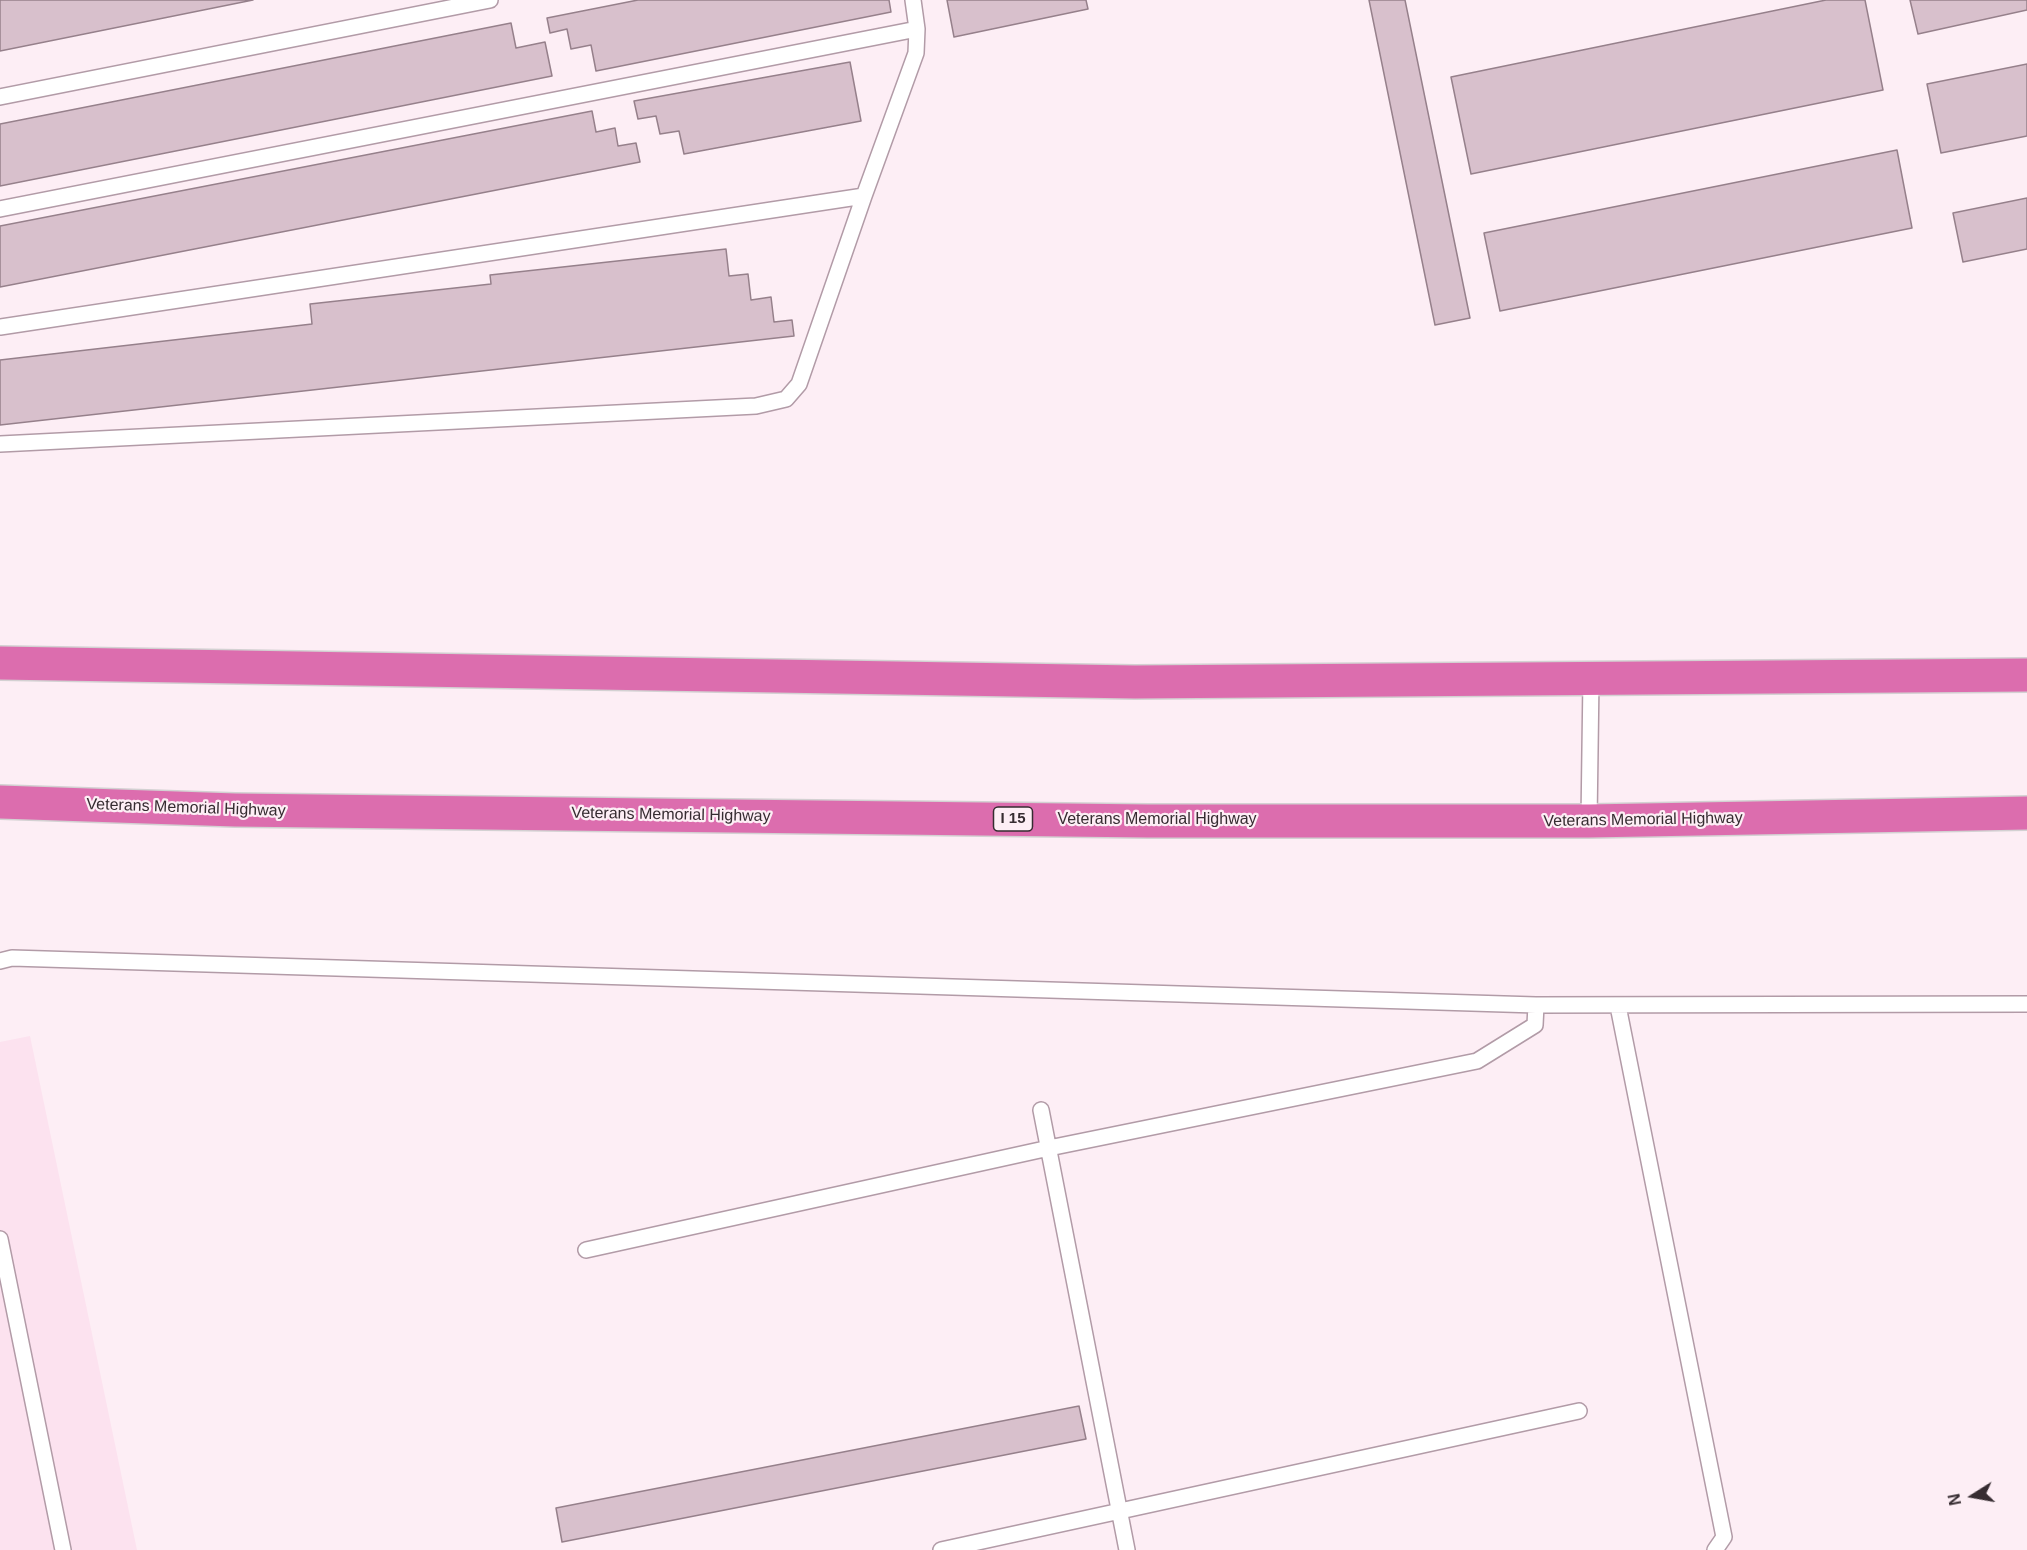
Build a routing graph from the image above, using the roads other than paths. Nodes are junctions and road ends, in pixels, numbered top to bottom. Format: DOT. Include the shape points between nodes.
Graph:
graph roads {
  1 [pos="490,0"];
  2 [pos="913,0"];
  3 [pos="917,29"];
  4 [pos="0,97"];
  5 [pos="864,196"];
  6 [pos="0,209"];
  7 [pos="0,327"];
  8 [pos="0,444"];
  9 [pos="0,663"];
  10 [pos="2027,675"];
  11 [pos="1591,679"];
  12 [pos="0,802"];
  13 [pos="2027,813"];
  14 [pos="1589,822"];
  15 [pos="0,961"];
  16 [pos="2027,1004"];
  17 [pos="1536,1005"];
  18 [pos="1618,1006"];
  19 [pos="1041,1110"];
  20 [pos="1049,1148"];
  21 [pos="0,1239"];
  22 [pos="586,1250"];
  23 [pos="6,1297"];
  24 [pos="1579,1411"];
  25 [pos="1120,1512"];
  26 [pos="63,1550"];
  27 [pos="941,1550"];
  28 [pos="1127,1550"];
  29 [pos="1715,1550"];
  1 -- 4 [label="lane"];
  2 -- 3 [label="lane"];
  3 -- 5 [label="lane" via="916,53"];
  3 -- 6 [label="lane"];
  5 -- 7 [label="lane"];
  5 -- 8 [label="lane" via="799,384 786,399 756,406"];
  9 -- 11 [label="highway" via="1135,682"];
  10 -- 11 [label="highway"];
  11 -- 14 [label="lane"];
  12 -- 14 [label="highway, Veterans Memorial Highway / I 15" via="270,811"];
  13 -- 14 [label="highway, Veterans Memorial Highway / I 15"];
  15 -- 17 [label="lane" via="12,958"];
  16 -- 18 [label="lane"];
  17 -- 18 [label="lane"];
  17 -- 20 [label="lane" via="1535,1024 1477,1061"];
  18 -- 29 [label="lane" via="1724,1537"];
  19 -- 20 [label="lane"];
  20 -- 22 [label="lane"];
  20 -- 25 [label="lane"];
  21 -- 23 [label="lane"];
  23 -- 26 [label="lane"];
  24 -- 25 [label="lane"];
  25 -- 27 [label="lane"];
  25 -- 28 [label="lane"];
}
